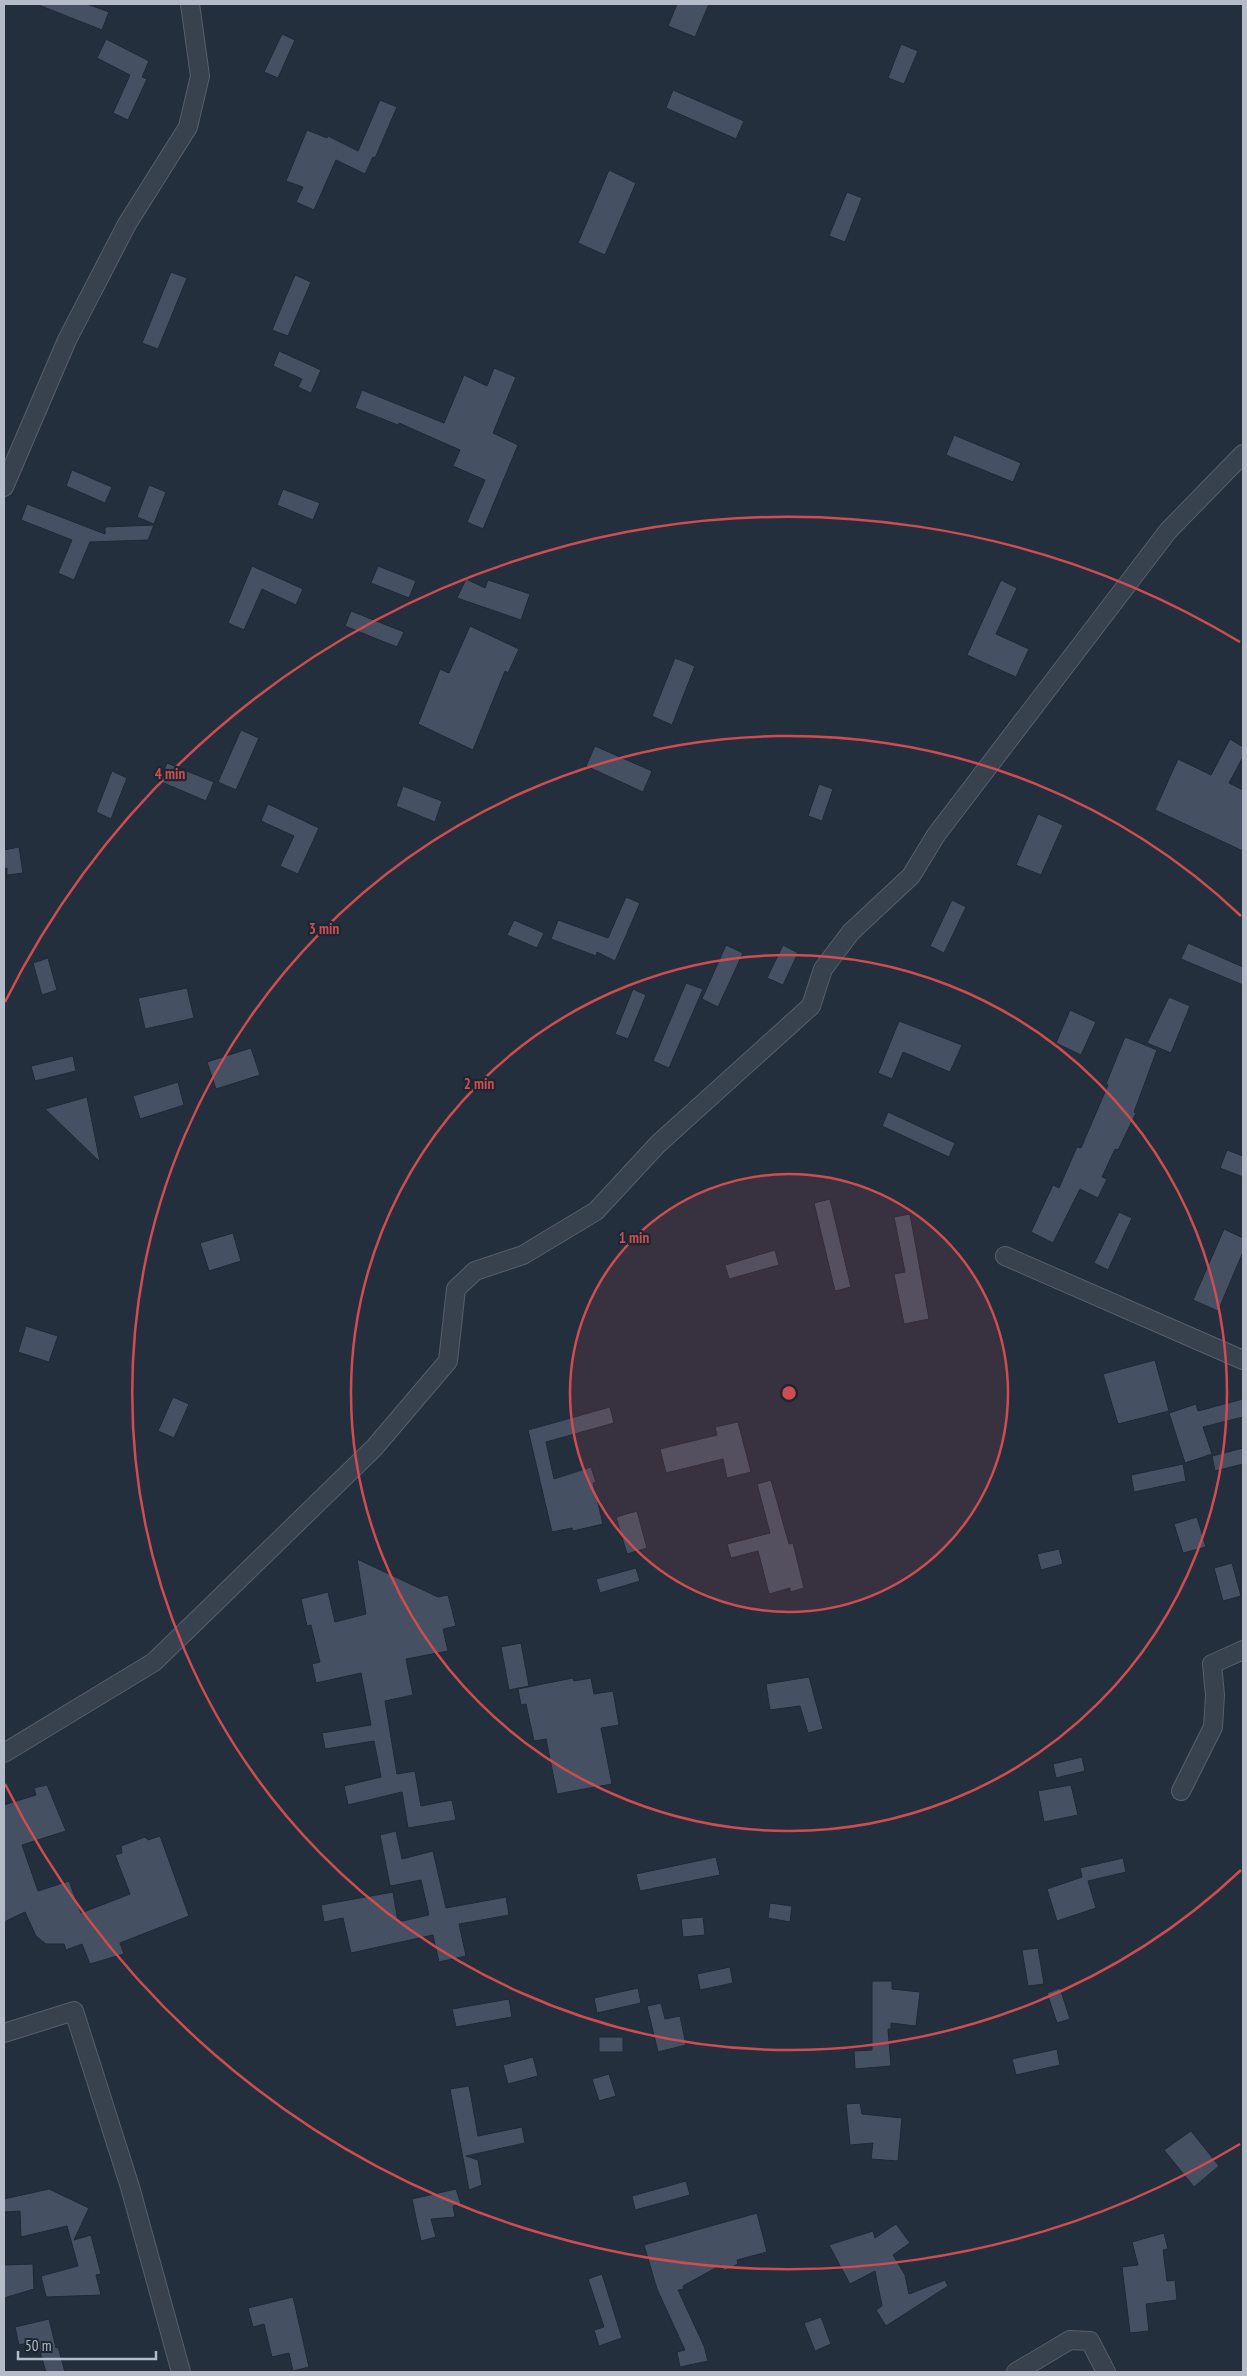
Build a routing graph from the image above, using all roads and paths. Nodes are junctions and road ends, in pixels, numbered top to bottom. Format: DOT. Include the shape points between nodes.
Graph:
graph roads {
  1 [pos="190,4"];
  2 [pos="1243,454"];
  3 [pos="4,487"];
  4 [pos="1005,1256"];
  5 [pos="1243,1360"];
  6 [pos="1243,1650"];
  7 [pos="4,1753"];
  8 [pos="1181,1791"];
  9 [pos="4,2033"];
  10 [pos="181,2372"];
  11 [pos="1016,2372"];
  12 [pos="1106,2372"];
  1 -- 3 [label="street" via="200,76 188,127 127,224 76,324"];
  2 -- 7 [label="street" via="1168,531 936,835 911,876 851,932 823,969 811,1006 658,1144 596,1211 523,1255 475,1271 456,1289 448,1361 374,1448 154,1662"];
  4 -- 5 [label="street"];
  6 -- 8 [label="street" via="1212,1664 1215,1695 1213,1728"];
  9 -- 10 [label="street" via="74,2011 130,2187"];
  11 -- 12 [label="street" via="1070,2340 1090,2341"];
}
